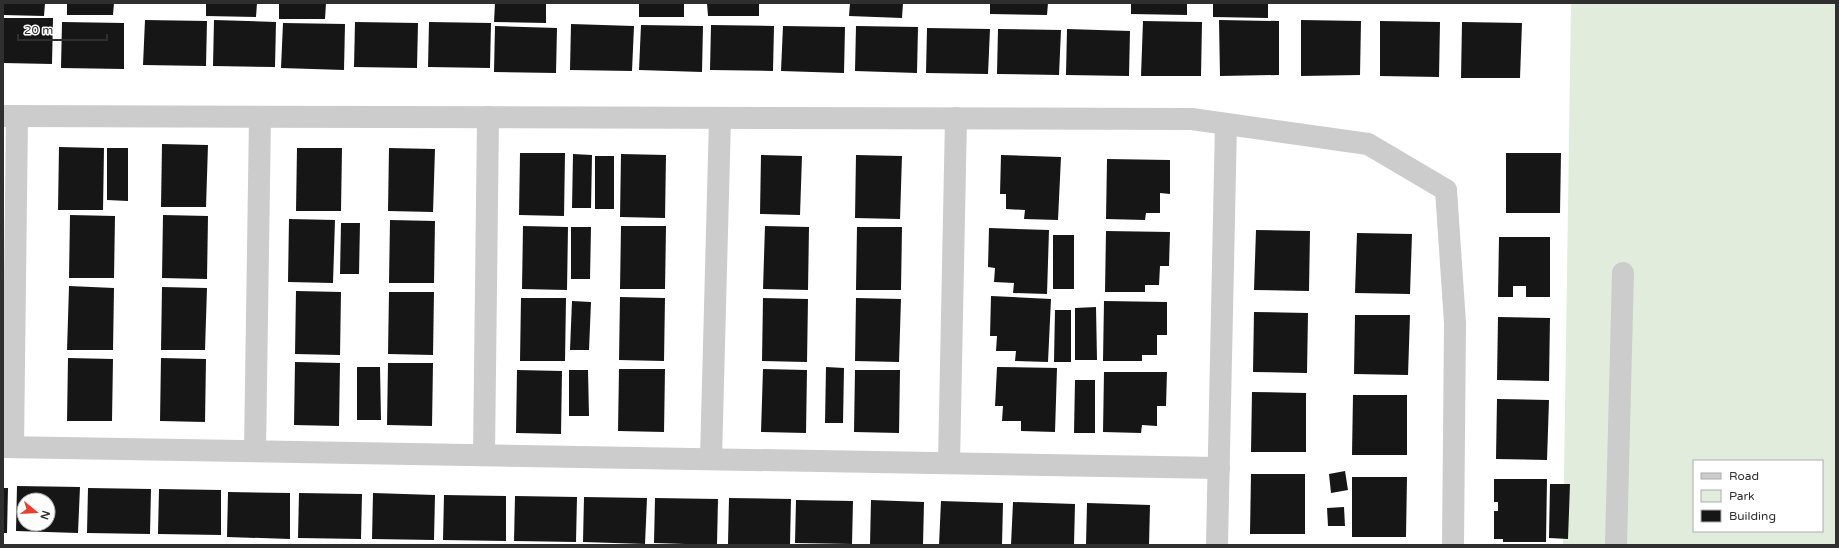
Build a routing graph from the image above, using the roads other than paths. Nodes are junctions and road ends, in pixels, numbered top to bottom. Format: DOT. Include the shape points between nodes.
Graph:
graph roads {
  1 [pos="10,116"];
  2 [pos="260,117"];
  3 [pos="488,118"];
  4 [pos="720,118"];
  5 [pos="956,118"];
  6 [pos="1226,124"];
  7 [pos="1623,274"];
  8 [pos="8,447"];
  9 [pos="255,451"];
  10 [pos="484,455"];
  11 [pos="711,459"];
  12 [pos="949,463"];
  13 [pos="1219,468"];
  14 [pos="1217,545"];
  15 [pos="1453,545"];
  16 [pos="1616,545"];
  1 -- 2 [label="street"];
  1 -- 8 [label="street"];
  2 -- 3 [label="street"];
  2 -- 9 [label="street"];
  3 -- 4 [label="street"];
  3 -- 10 [label="street"];
  4 -- 5 [label="street"];
  4 -- 11 [label="street"];
  5 -- 6 [label="street" via="1192,119"];
  5 -- 12 [label="street"];
  6 -- 13 [label="street"];
  6 -- 15 [label="street" via="1368,144 1446,190 1455,323"];
  7 -- 16 [label="street"];
  8 -- 9 [label="street"];
  9 -- 10 [label="street"];
  10 -- 11 [label="street"];
  11 -- 12 [label="street"];
  12 -- 13 [label="street"];
  13 -- 14 [label="street"];
}
